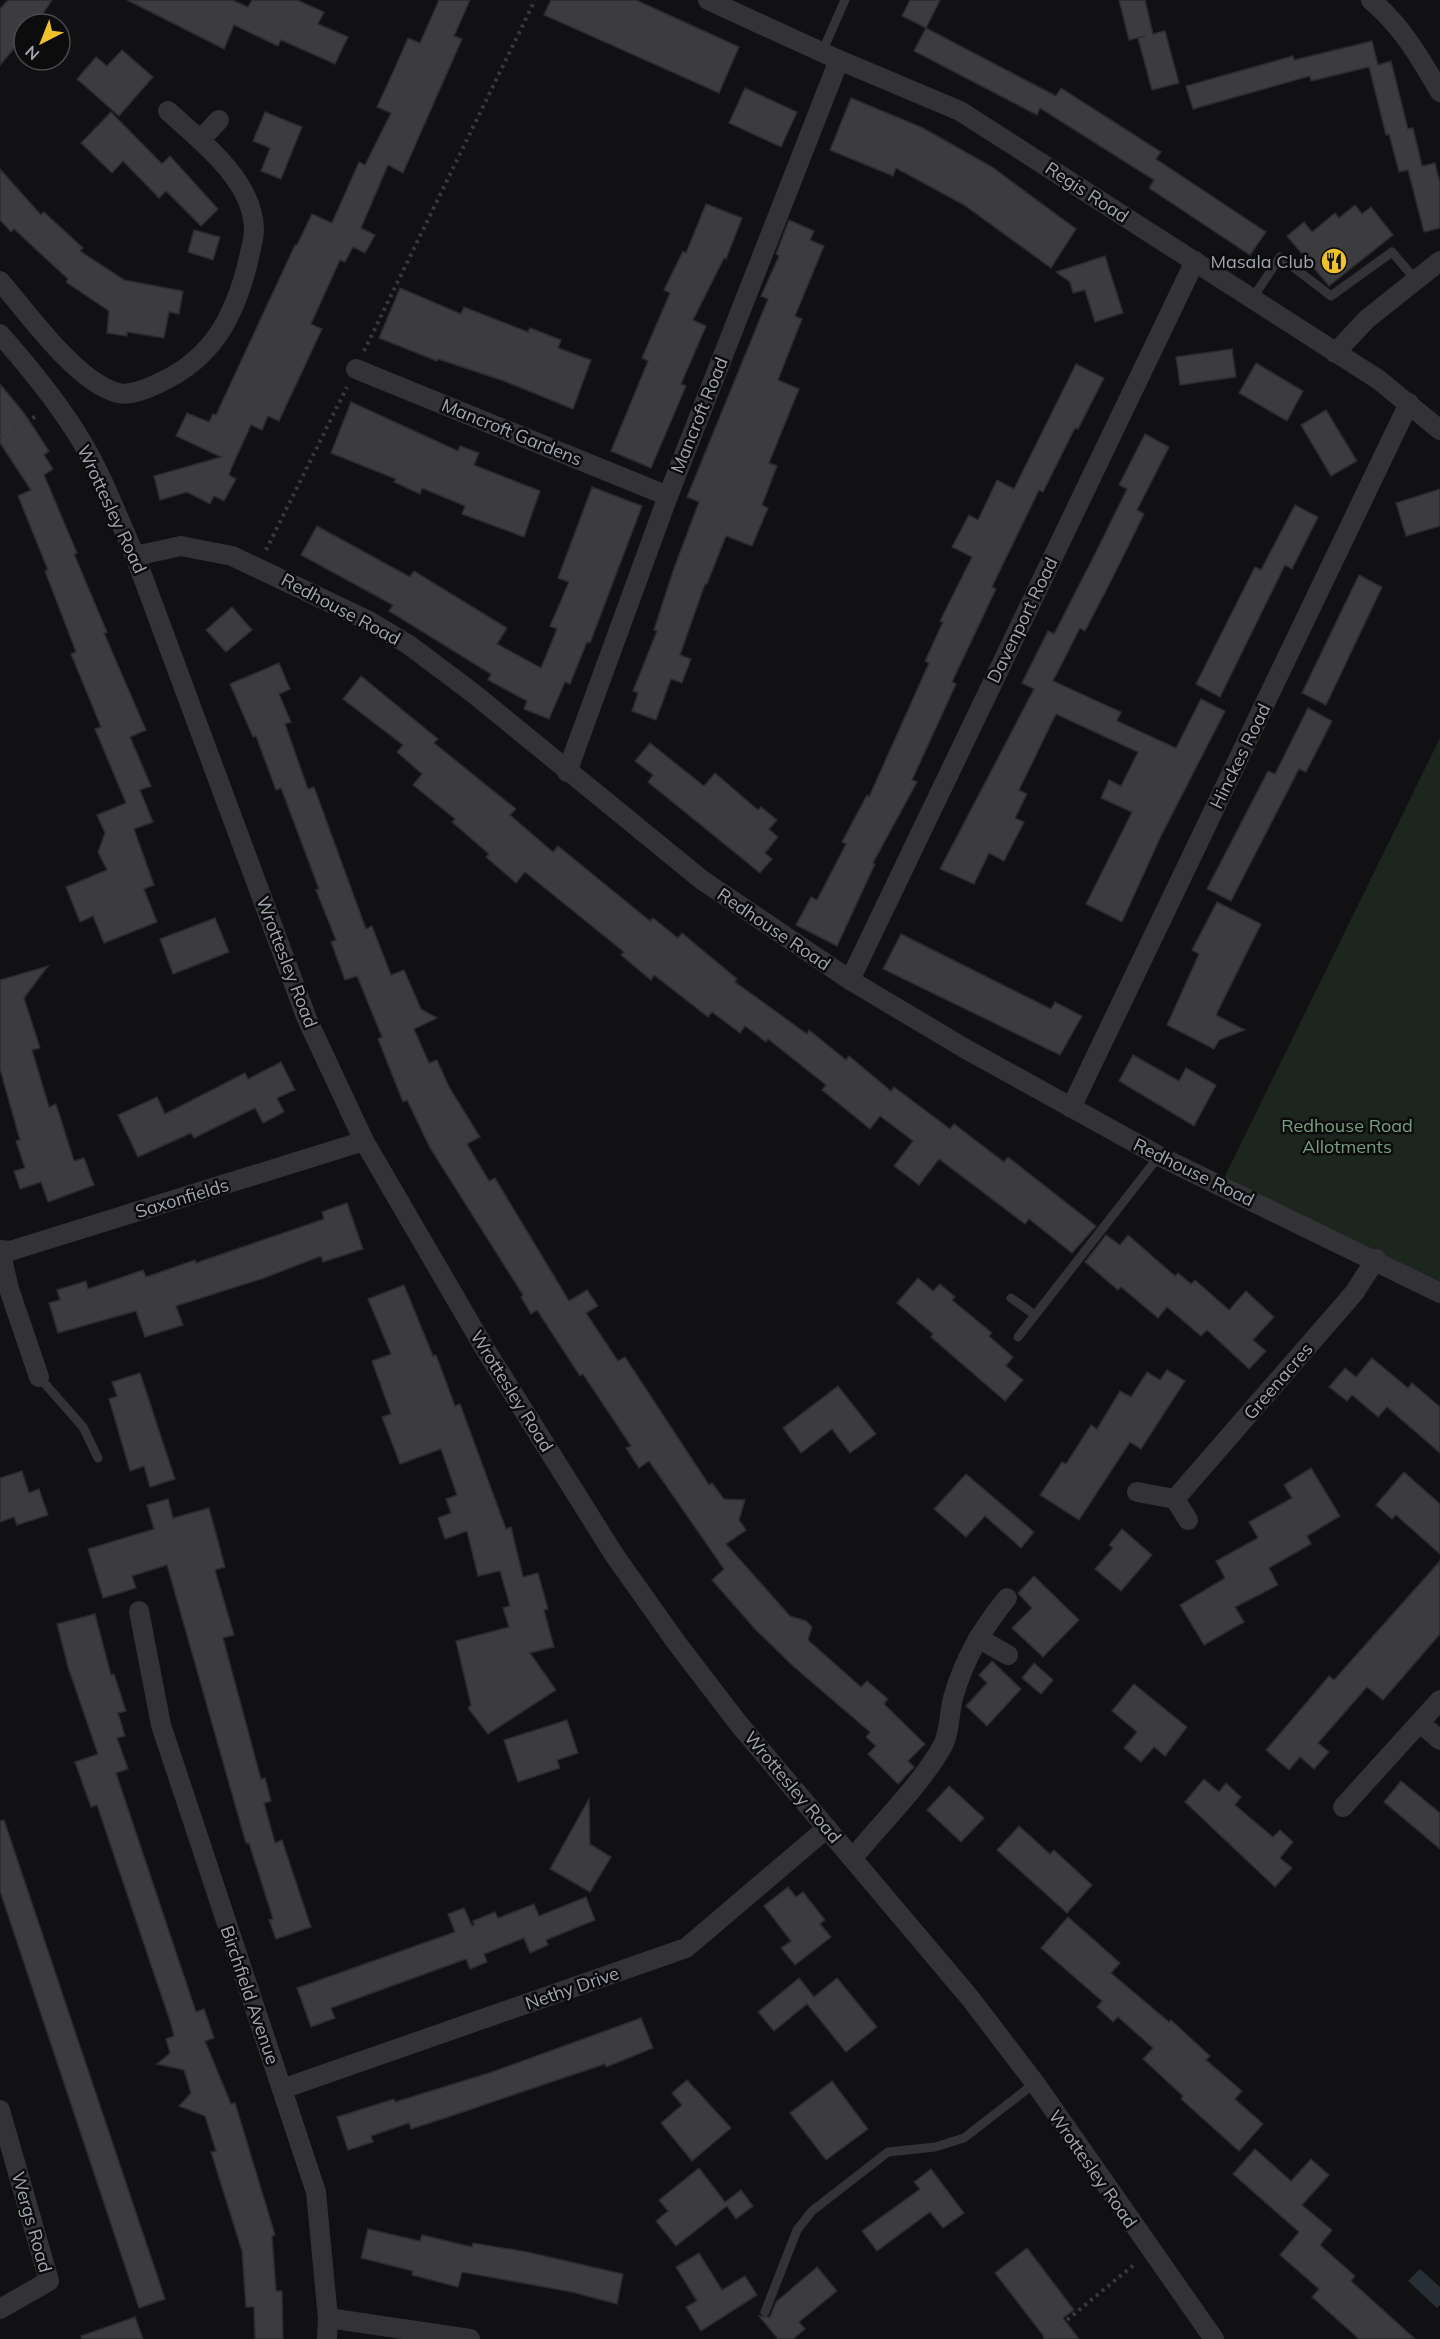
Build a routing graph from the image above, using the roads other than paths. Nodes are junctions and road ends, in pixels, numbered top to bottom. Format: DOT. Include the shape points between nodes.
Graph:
graph roads {
  1 [pos="708,0"];
  2 [pos="845,0"];
  3 [pos="1371,0"];
  4 [pos="831,56"];
  5 [pos="1440,92"];
  6 [pos="168,111"];
  7 [pos="219,120"];
  8 [pos="200,140"];
  9 [pos="1195,261"];
  10 [pos="1440,261"];
  11 [pos="1415,279"];
  12 [pos="0,281"];
  13 [pos="1252,299"];
  14 [pos="0,334"];
  15 [pos="1335,353"];
  16 [pos="356,369"];
  17 [pos="1409,404"];
  18 [pos="1440,430"];
  19 [pos="668,496"];
  20 [pos="135,556"];
  21 [pos="567,772"];
  22 [pos="850,980"];
  23 [pos="1071,1108"];
  24 [pos="364,1141"];
  25 [pos="1159,1156"];
  26 [pos="0,1250"];
  27 [pos="1376,1259"];
  28 [pos="1440,1293"];
  29 [pos="1011,1298"];
  30 [pos="1035,1315"];
  31 [pos="1018,1337"];
  32 [pos="39,1377"];
  33 [pos="98,1458"];
  34 [pos="1137,1492"];
  35 [pos="1175,1499"];
  36 [pos="1188,1520"];
  37 [pos="1007,1598"];
  38 [pos="139,1611"];
  39 [pos="978,1638"];
  40 [pos="1008,1655"];
  41 [pos="1440,1700"];
  42 [pos="1420,1723"];
  43 [pos="1440,1740"];
  44 [pos="1343,1807"];
  45 [pos="827,1828"];
  46 [pos="853,1858"];
  47 [pos="1035,2084"];
  48 [pos="282,2089"];
  49 [pos="0,2110"];
  50 [pos="0,2308"];
  51 [pos="765,2312"];
  52 [pos="328,2318"];
  53 [pos="327,2339"];
  54 [pos="470,2339"];
  55 [pos="1214,2339"];
  1 -- 4 [label="street, Regis Road"];
  2 -- 4 [label="lane"];
  3 -- 5 [label="street" via="1404,32"];
  4 -- 9 [label="street, Regis Road" via="960,111"];
  4 -- 19 [label="street, Mancroft Road"];
  6 -- 8 [label="street"];
  7 -- 8 [label="street"];
  8 -- 12 [label="street" via="221,159 246,195 255,230 240,291 224,326 207,351 180,374 148,388 120,394 100,385 80,372"];
  9 -- 13 [label="street, Regis Road"];
  9 -- 22 [label="street, Davenport Road"];
  10 -- 11 [label="street"];
  11 -- 13 [label="lane" via="1392,252 1331,296 1280,257"];
  11 -- 15 [label="street" via="1367,319"];
  13 -- 15 [label="street, Regis Road"];
  14 -- 20 [label="street, Wrottesley Road" via="57,404 82,443"];
  15 -- 17 [label="street, Regis Road"];
  16 -- 19 [label="street, Mancroft Gardens"];
  17 -- 18 [label="street, Regis Road"];
  17 -- 23 [label="street, Hinckes Road"];
  19 -- 21 [label="street, Mancroft Road"];
  20 -- 21 [label="street, Redhouse Road" via="180,546 232,556 369,621 409,645 472,693"];
  20 -- 24 [label="street, Wrottesley Road" via="307,1019"];
  21 -- 22 [label="street, Redhouse Road" via="702,880"];
  22 -- 23 [label="street, Redhouse Road"];
  23 -- 25 [label="street, Redhouse Road"];
  24 -- 26 [label="street, Saxonfields" via="10,1251"];
  24 -- 45 [label="street, Wrottesley Road" via="485,1349 615,1556 738,1723"];
  25 -- 27 [label="street, Redhouse Road"];
  25 -- 30 [label="lane"];
  26 -- 32 [label="street"];
  27 -- 28 [label="street, Redhouse Road"];
  27 -- 35 [label="street, Greenacres" via="1354,1293"];
  29 -- 30 [label="lane"];
  30 -- 31 [label="lane"];
  32 -- 33 [label="lane" via="83,1427"];
  34 -- 35 [label="street"];
  35 -- 36 [label="street"];
  37 -- 39 [label="street"];
  38 -- 48 [label="street, Birchfield Avenue" via="161,1725"];
  39 -- 40 [label="street"];
  39 -- 46 [label="street" via="952,1699 943,1744"];
  41 -- 42 [label="street"];
  42 -- 43 [label="street"];
  42 -- 44 [label="street"];
  45 -- 46 [label="street, Wrottesley Road"];
  45 -- 48 [label="street, Nethy Drive" via="686,1948"];
  46 -- 47 [label="street, Wrottesley Road"];
  47 -- 51 [label="lane" via="964,2138 935,2147 888,2152 812,2211 797,2230"];
  47 -- 55 [label="street, Wrottesley Road"];
  48 -- 52 [label="street, Birchfield Avenue" via="316,2192"];
  49 -- 50 [label="street, Wergs Road" via="49,2281"];
  52 -- 53 [label="street, Birchfield Avenue"];
  52 -- 54 [label="street"];
}
